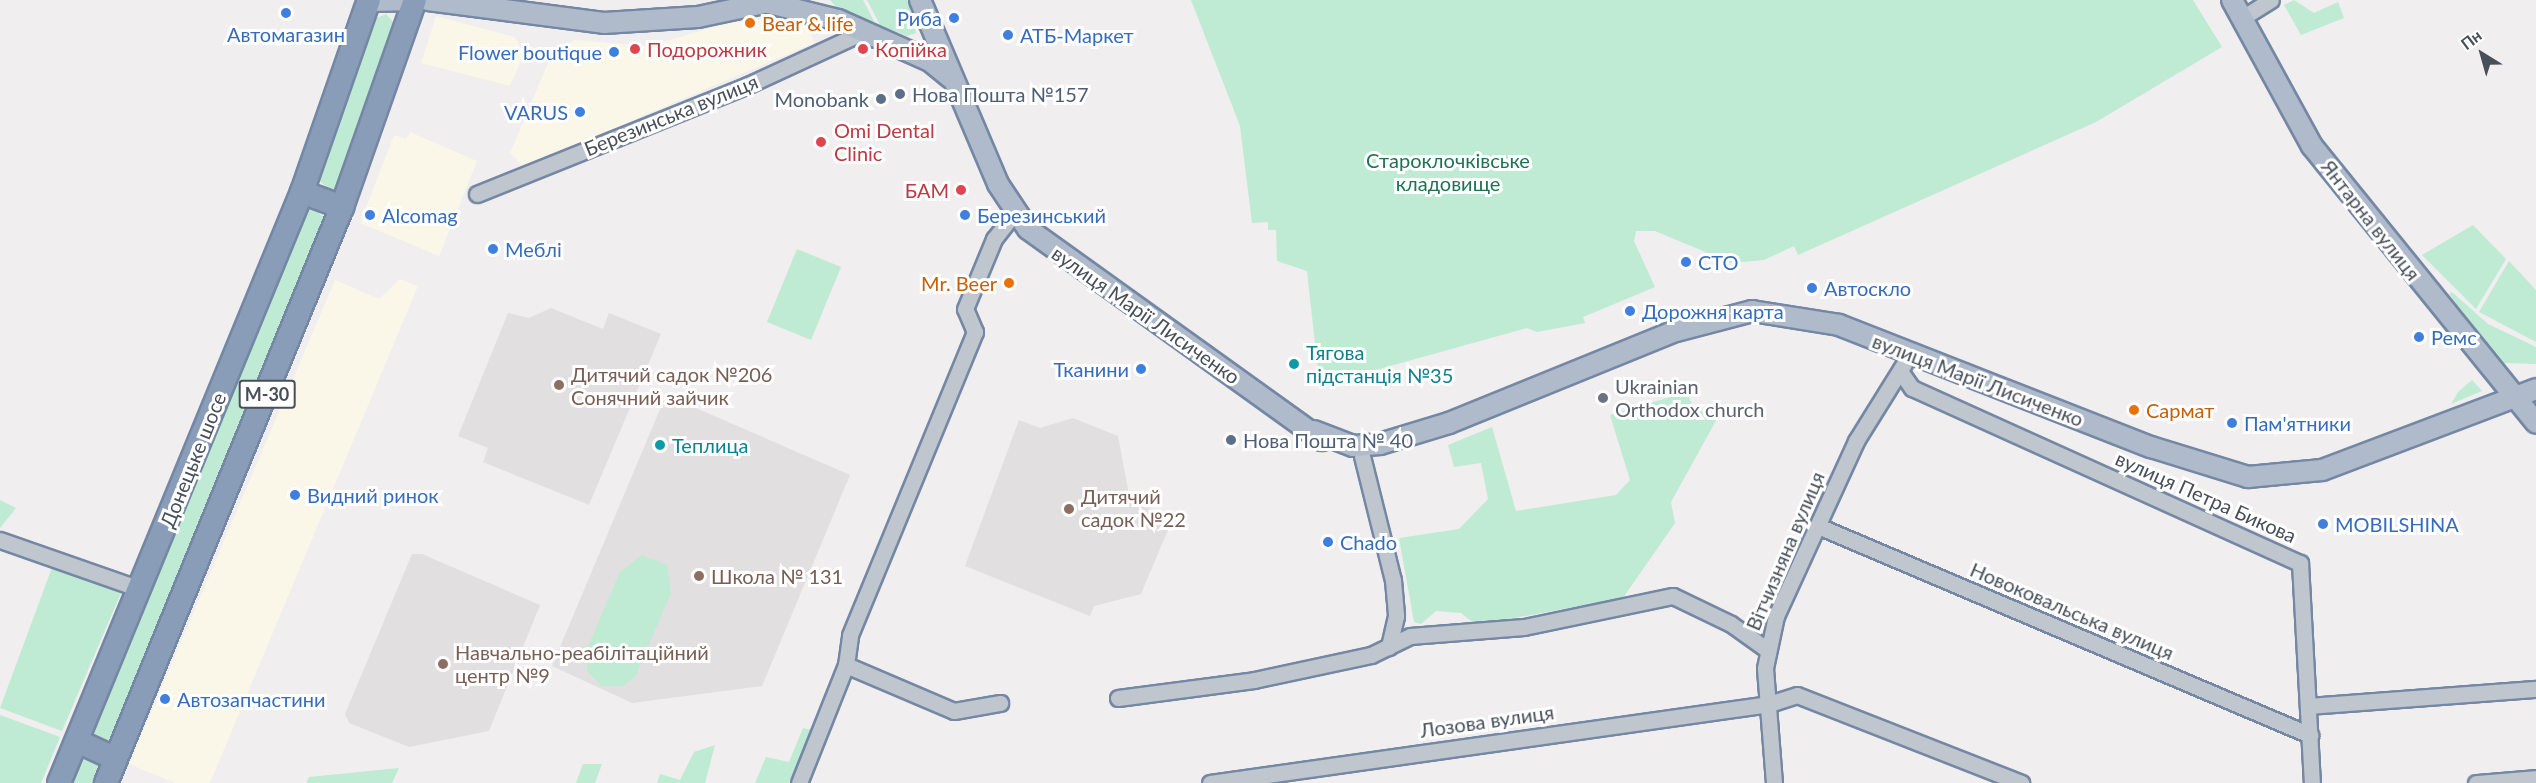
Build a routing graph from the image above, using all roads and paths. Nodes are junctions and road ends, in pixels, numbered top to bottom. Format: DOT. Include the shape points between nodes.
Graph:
graph roads {
  1 [pos="366,0"];
  2 [pos="407,0"];
  3 [pos="415,0"];
  4 [pos="428,0"];
  5 [pos="824,0"];
  6 [pos="2232,0"];
  7 [pos="2271,0"];
  8 [pos="774,1"];
  9 [pos="924,8"];
  10 [pos="544,9"];
  11 [pos="2242,18"];
  12 [pos="838,20"];
  13 [pos="863,32"];
  14 [pos="899,45"];
  15 [pos="954,81"];
  16 [pos="302,192"];
  17 [pos="477,194"];
  18 [pos="342,207"];
  19 [pos="1014,213"];
  20 [pos="1908,352"];
  21 [pos="1900,371"];
  22 [pos="2536,389"];
  23 [pos="2513,398"];
  24 [pos="2536,423"];
  25 [pos="1444,425"];
  26 [pos="1314,431"];
  27 [pos="1362,456"];
  28 [pos="1818,526"];
  29 [pos="0,540"];
  30 [pos="140,589"];
  31 [pos="1390,643"];
  32 [pos="1766,649"];
  33 [pos="846,665"];
  34 [pos="2536,689"];
  35 [pos="1118,698"];
  36 [pos="1000,703"];
  37 [pos="1769,704"];
  38 [pos="2309,706"];
  39 [pos="2310,735"];
  40 [pos="77,741"];
  41 [pos="116,759"];
  42 [pos="2536,778"];
  43 [pos="59,783"];
  44 [pos="106,783"];
  45 [pos="799,783"];
  46 [pos="1210,783"];
  47 [pos="1774,783"];
  48 [pos="2021,783"];
  49 [pos="2312,783"];
  50 [pos="2476,783"];
  1 -- 2 [label="main road"];
  1 -- 16 [label="highway, Донецьке шосе / М-30"];
  3 -- 18 [label="highway, М-30"];
  4 -- 10 [label="main road"];
  5 -- 12 [label="main road"];
  6 -- 11 [label="main road, Янтарна вулиця"];
  7 -- 11 [label="street"];
  8 -- 10 [label="main road" via="647,22"];
  8 -- 12 [label="main road"];
  9 -- 14 [label="main road" via="919,39"];
  9 -- 15 [label="main road, вулиця Марії Лисиченко"];
  11 -- 23 [label="main road, Янтарна вулиця" via="2312,146"];
  12 -- 13 [label="main road"];
  13 -- 14 [label="main road"];
  13 -- 17 [label="street, Березинська вулиця" via="748,85"];
  14 -- 15 [label="main road"];
  15 -- 19 [label="main road, вулиця Марії Лисиченко"];
  16 -- 18 [label="highway"];
  16 -- 30 [label="highway, Донецьке шосе / М-30"];
  18 -- 41 [label="highway, М-30"];
  19 -- 26 [label="main road, вулиця Марії Лисиченко" via="1060,257"];
  19 -- 33 [label="street" via="994,239 965,309 975,333 850,634"];
  20 -- 21 [label="street, Вітчизняна вулиця"];
  20 -- 23 [label="main road, вулиця Марії Лисиченко" via="2202,465 2266,478 2330,468"];
  20 -- 25 [label="main road, вулиця Марії Лисиченко" via="1821,320 1752,311 1676,332"];
  21 -- 28 [label="street, Вітчизняна вулиця" via="1856,441"];
  21 -- 38 [label="street, вулиця Петра Бикова" via="1912,388 2300,563"];
  22 -- 23 [label="main road, вулиця Марії Лисиченко"];
  23 -- 24 [label="main road, Янтарна вулиця"];
  25 -- 26 [label="main road, вулиця Марії Лисиченко" via="1361,447"];
  25 -- 27 [label="main road, вулиця Марії Лисиченко" via="1406,446"];
  26 -- 27 [label="main road, вулиця Марії Лисиченко" via="1334,449"];
  27 -- 31 [label="street" via="1393,580"];
  28 -- 32 [label="street, Вітчизняна вулиця"];
  28 -- 39 [label="street, Новоковальська вулиця"];
  29 -- 30 [label="street"];
  30 -- 40 [label="highway, Донецьке шосе / М-30"];
  31 -- 32 [label="street" via="1410,636 1524,627 1673,596 1731,624"];
  31 -- 35 [label="street" via="1254,680"];
  32 -- 37 [label="street, Вітчизняна вулиця"];
  33 -- 36 [label="street" via="954,711"];
  33 -- 45 [label="street"];
  34 -- 38 [label="street"];
  37 -- 46 [label="street, Лозова вулиця"];
  37 -- 47 [label="street, Вітчизняна вулиця"];
  37 -- 48 [label="street, Лозова вулиця" via="1797,695"];
  38 -- 39 [label="street, вулиця Петра Бикова"];
  39 -- 49 [label="street, вулиця Петра Бикова"];
  40 -- 41 [label="highway"];
  40 -- 43 [label="highway, Донецьке шосе / М-30"];
  41 -- 44 [label="highway, М-30"];
  42 -- 50 [label="street"];
}
